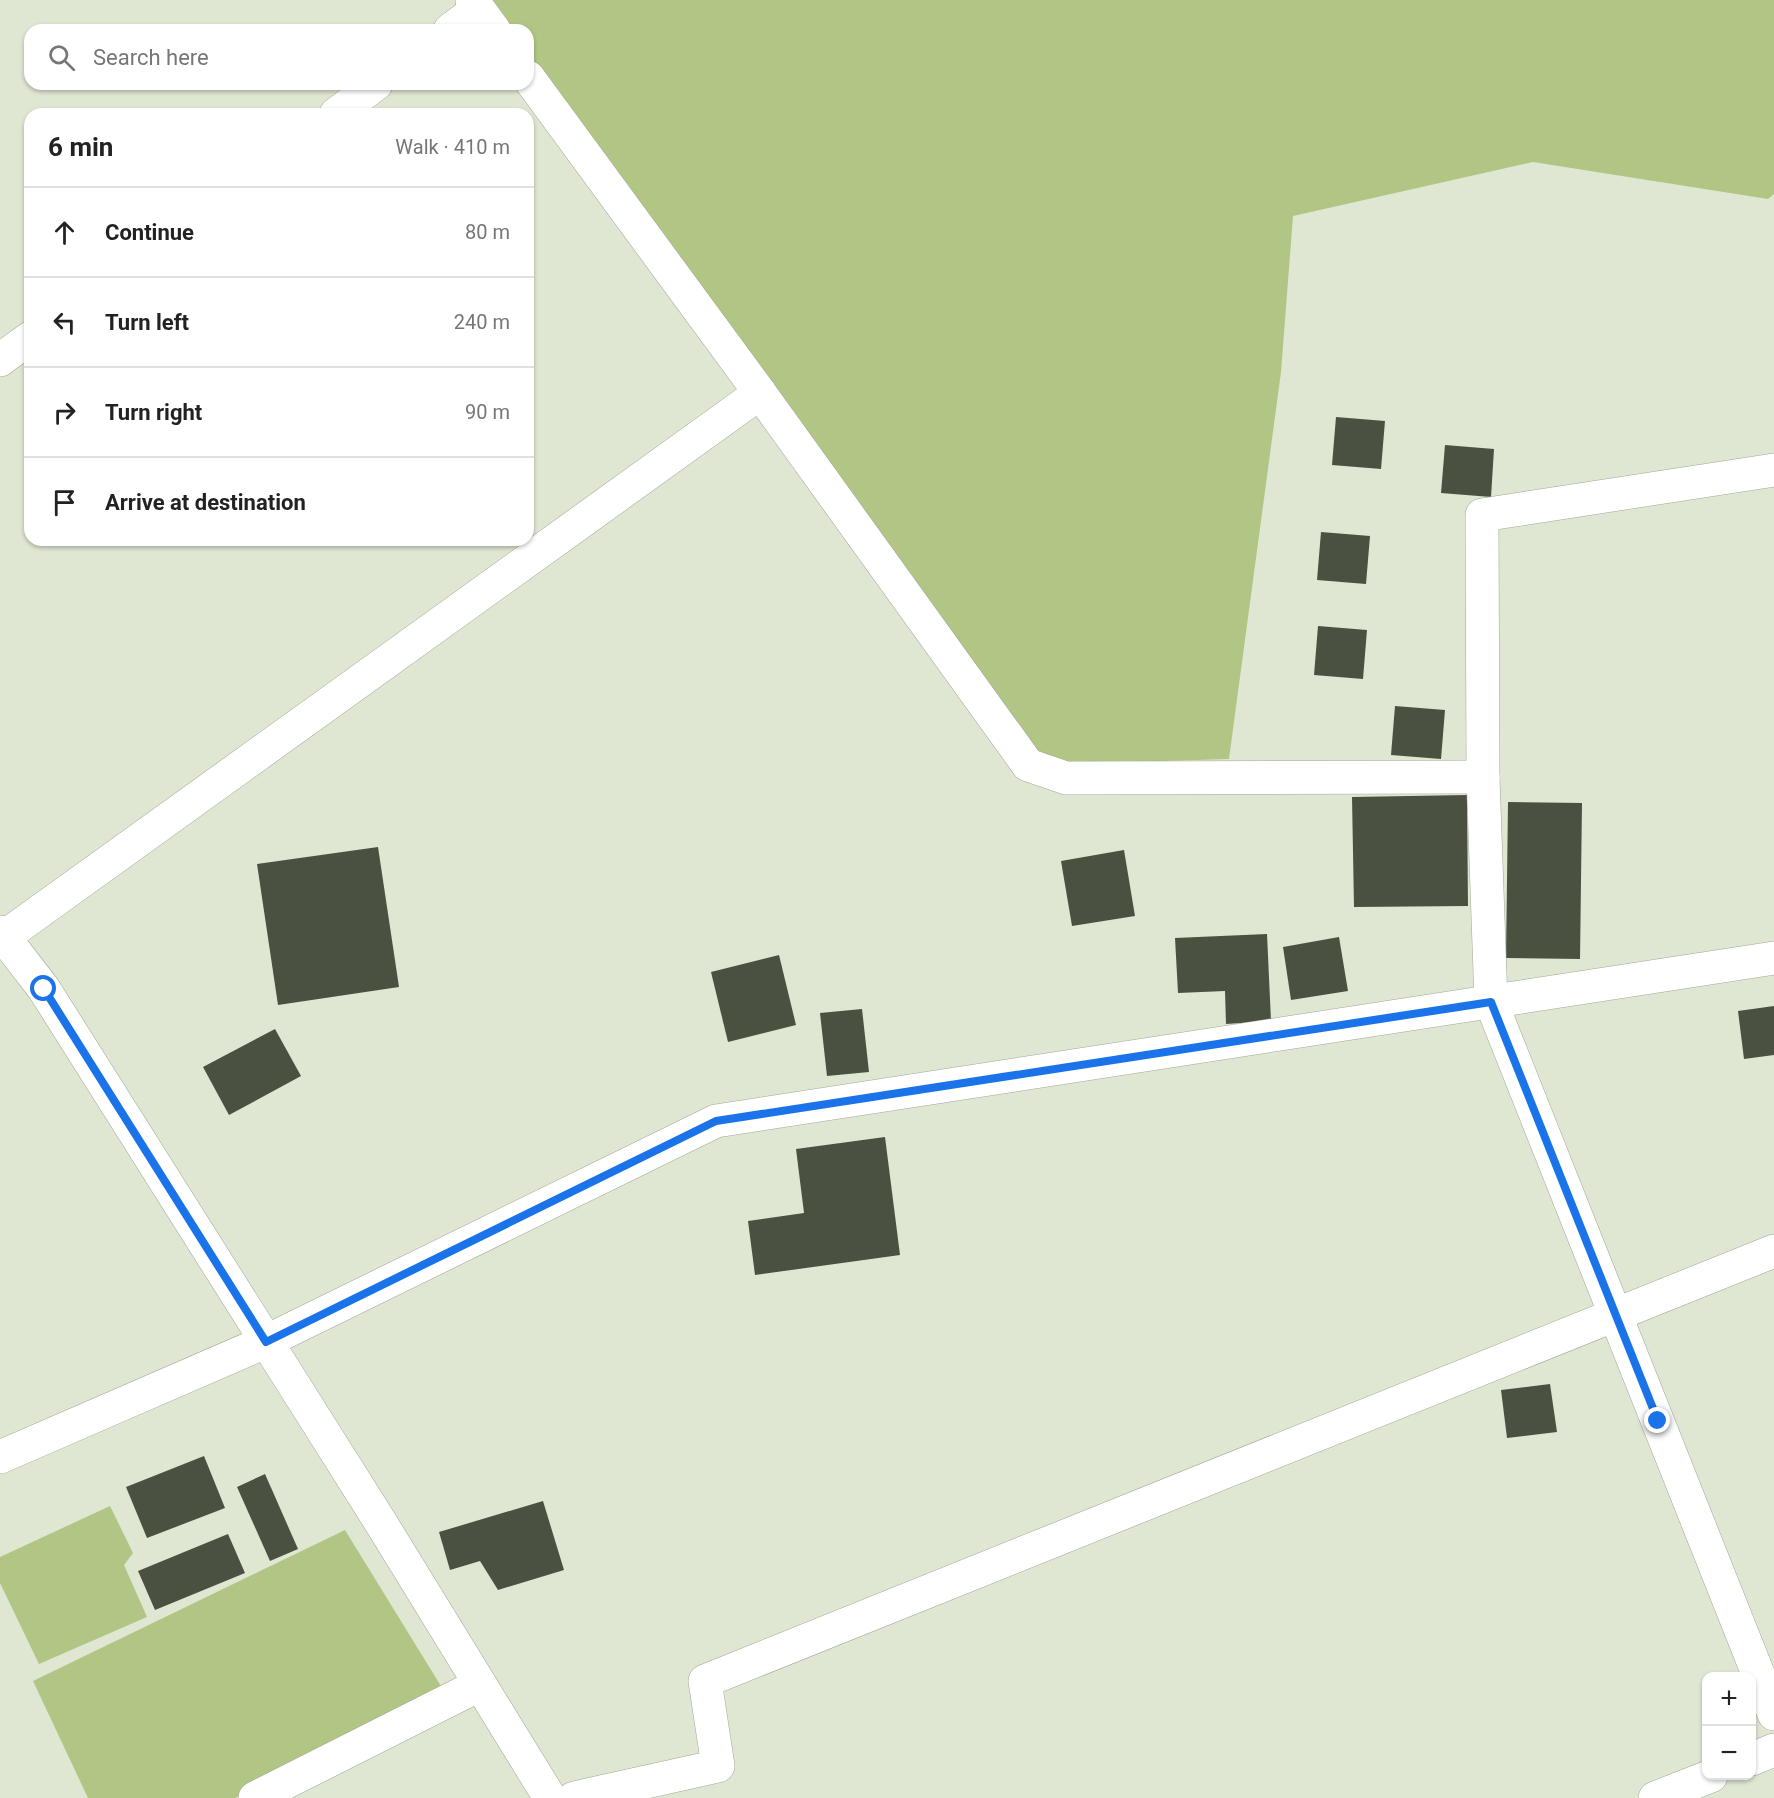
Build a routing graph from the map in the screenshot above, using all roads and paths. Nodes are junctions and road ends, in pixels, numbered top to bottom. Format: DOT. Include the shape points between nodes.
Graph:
graph roads {
  1 [pos="481,13"];
  2 [pos="461,24"];
  3 [pos="534,85"];
  4 [pos="368,90"];
  5 [pos="344,108"];
  6 [pos="24,342"];
  7 [pos="0,360"];
  8 [pos="760,393"];
  9 [pos="1774,470"];
  10 [pos="1483,777"];
  11 [pos="2,935"];
  12 [pos="1774,958"];
  13 [pos="1491,1002"];
  14 [pos="1774,1251"];
  15 [pos="1616,1316"];
  16 [pos="266,1342"];
  17 [pos="0,1457"];
  18 [pos="479,1685"];
  19 [pos="1774,1714"];
  20 [pos="1774,1750"];
  21 [pos="1756,1757"];
  22 [pos="1702,1779"];
  23 [pos="255,1798"];
  24 [pos="550,1798"];
  25 [pos="574,1798"];
  26 [pos="1654,1798"];
  1 -- 2 [label="street"];
  3 -- 8 [label="street"];
  4 -- 5 [label="street"];
  6 -- 7 [label="street"];
  8 -- 10 [label="street" via="1028,765 1066,778"];
  8 -- 11 [label="street"];
  9 -- 10 [label="street" via="1482,515"];
  10 -- 13 [label="street"];
  11 -- 16 [label="street" via="44,989"];
  12 -- 13 [label="street"];
  13 -- 15 [label="street"];
  13 -- 16 [label="street" via="716,1121"];
  14 -- 15 [label="street"];
  15 -- 19 [label="street"];
  15 -- 25 [label="street" via="705,1681 718,1766"];
  16 -- 17 [label="street"];
  16 -- 18 [label="street"];
  18 -- 23 [label="street"];
  18 -- 24 [label="street"];
  20 -- 21 [label="street"];
  22 -- 26 [label="street"];
}
